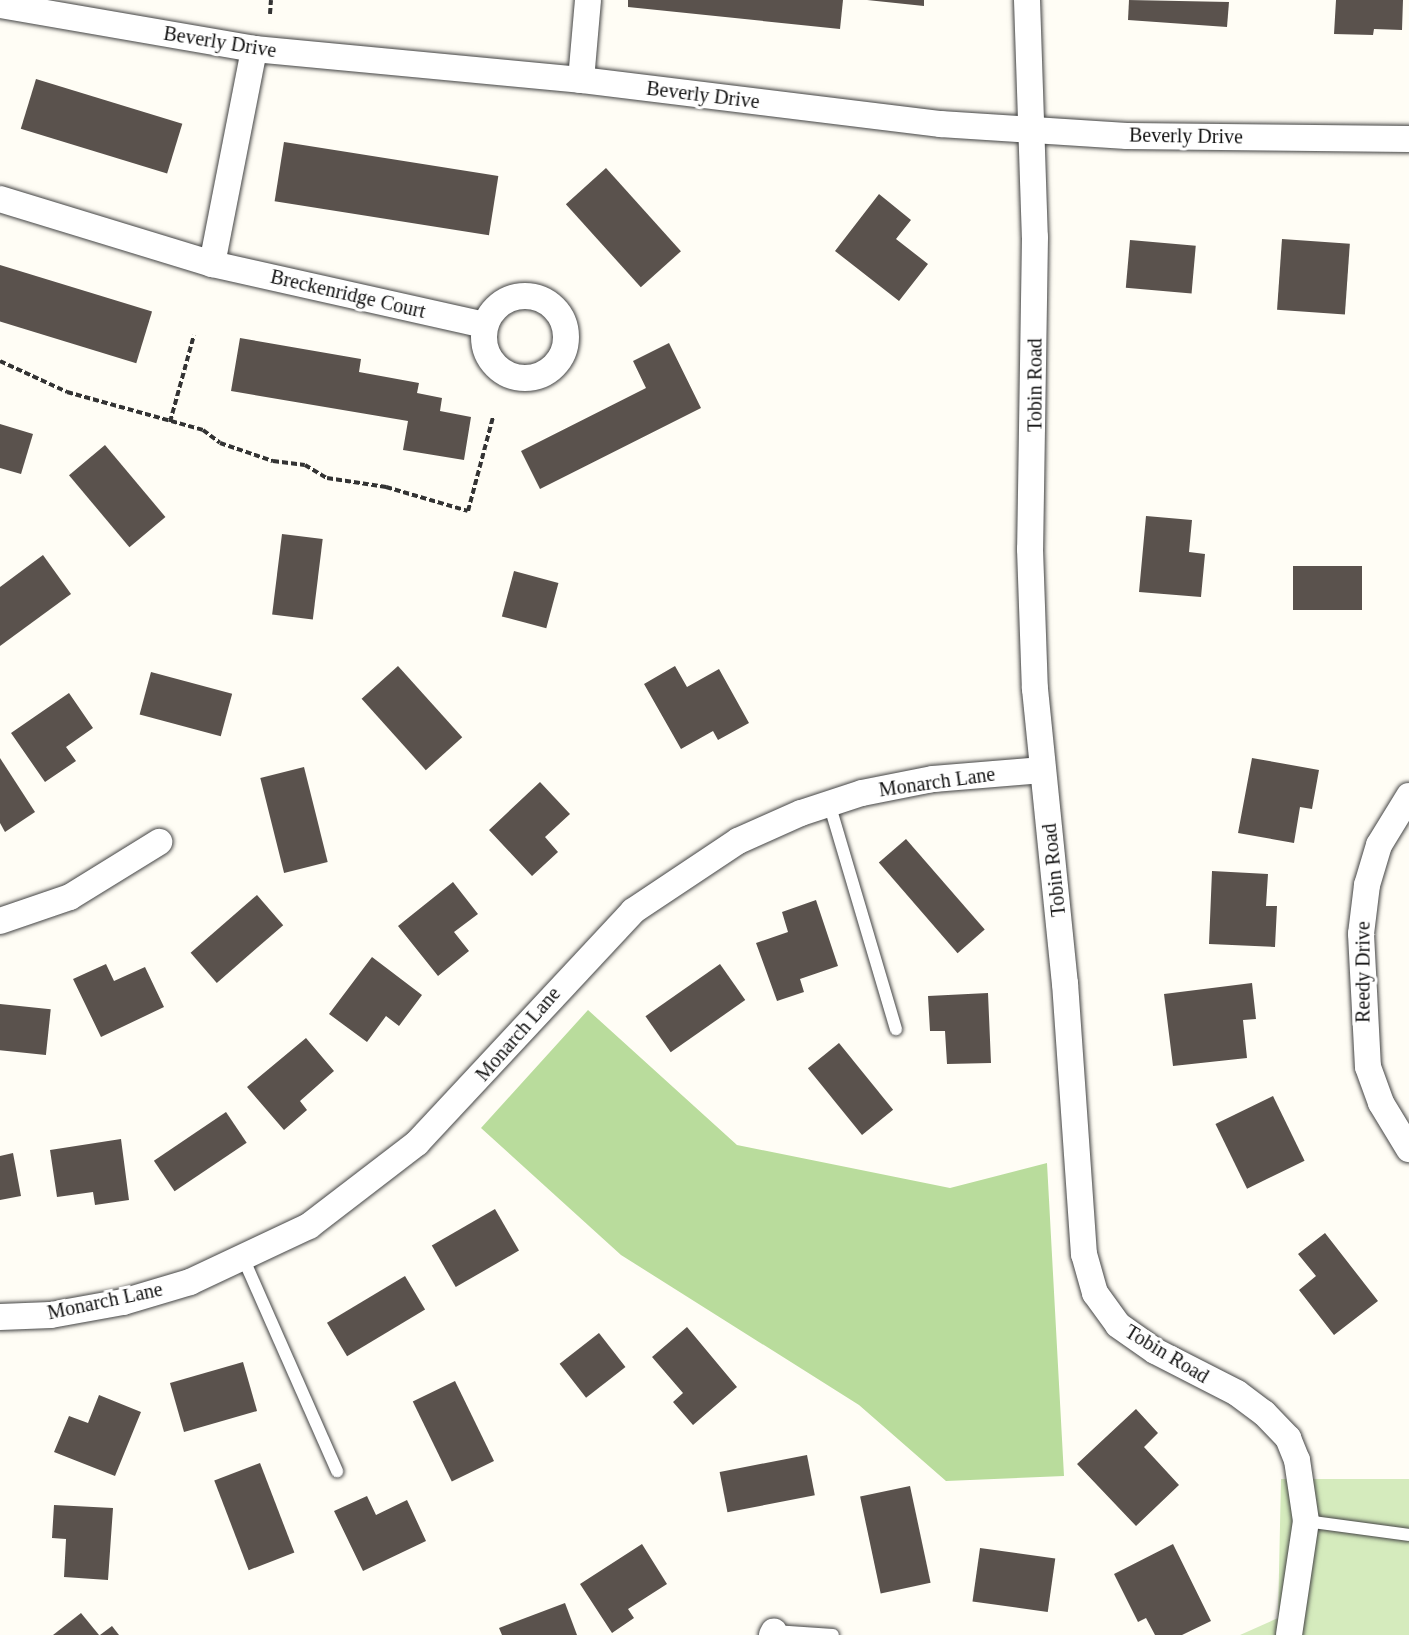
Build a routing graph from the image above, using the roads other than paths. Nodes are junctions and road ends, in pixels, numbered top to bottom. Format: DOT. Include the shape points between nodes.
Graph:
graph roads {
  1 [pos="588,0"];
  2 [pos="1027,0"];
  3 [pos="0,5"];
  4 [pos="254,49"];
  5 [pos="580,81"];
  6 [pos="1030,129"];
  7 [pos="1409,139"];
  8 [pos="1,197"];
  9 [pos="212,264"];
  10 [pos="484,325"];
  11 [pos="1043,770"];
  12 [pos="1409,796"];
  13 [pos="829,803"];
  14 [pos="159,842"];
  15 [pos="0,921"];
  16 [pos="896,1029"];
  17 [pos="1409,1149"];
  18 [pos="243,1260"];
  19 [pos="0,1317"];
  20 [pos="337,1471"];
  21 [pos="1306,1521"];
  22 [pos="1409,1535"];
  23 [pos="773,1633"];
  24 [pos="833,1635"];
  25 [pos="1289,1635"];
  1 -- 5 [label="street"];
  2 -- 6 [label="street, Tobin Road"];
  3 -- 4 [label="street, Beverly Drive"];
  4 -- 5 [label="street, Beverly Drive"];
  4 -- 9 [label="street"];
  5 -- 6 [label="street, Beverly Drive" via="940,124"];
  6 -- 7 [label="street, Beverly Drive" via="1127,136"];
  6 -- 11 [label="street, Tobin Road" via="1035,237 1030,549 1035,689"];
  8 -- 9 [label="street, Breckenridge Court"];
  9 -- 10 [label="street, Breckenridge Court"];
  11 -- 13 [label="street, Monarch Lane" via="933,779"];
  11 -- 21 [label="street, Tobin Road" via="1065,983 1080,1221 1095,1293 1118,1325 1155,1351 1237,1394 1288,1438 1297,1460"];
  12 -- 17 [label="street, Reedy Drive" via="1379,845 1367,885 1361,934 1368,1067 1381,1103"];
  13 -- 16 [label="lane"];
  13 -- 18 [label="street, Monarch Lane" via="738,841 633,911 417,1143 309,1226"];
  14 -- 15 [label="street" via="70,897"];
  18 -- 19 [label="street, Monarch Lane" via="123,1302 51,1315"];
  18 -- 20 [label="lane"];
  21 -- 22 [label="lane"];
  21 -- 25 [label="street, Tobin Road"];
  23 -- 24 [label="lane"];
}
